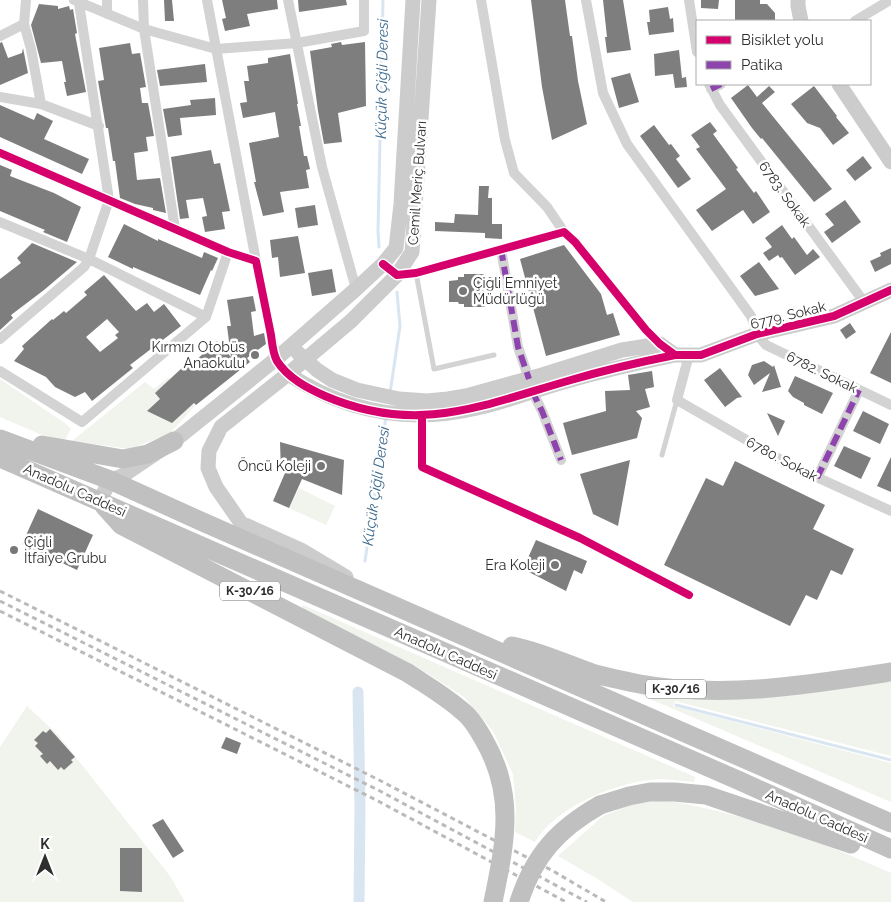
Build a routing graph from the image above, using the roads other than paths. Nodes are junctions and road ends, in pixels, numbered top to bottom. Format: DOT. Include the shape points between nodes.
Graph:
graph roads {
  1 [pos="26,0"];
  2 [pos="107,0"];
  3 [pos="143,0"];
  4 [pos="207,0"];
  5 [pos="288,0"];
  6 [pos="364,0"];
  7 [pos="413,0"];
  8 [pos="429,0"];
  9 [pos="480,0"];
  10 [pos="586,0"];
  11 [pos="689,0"];
  12 [pos="798,0"];
  13 [pos="890,0"];
  14 [pos="76,2"];
  15 [pos="108,14"];
  16 [pos="801,20"];
  17 [pos="857,20"];
  18 [pos="24,24"];
  19 [pos="144,29"];
  20 [pos="0,36"];
  21 [pos="298,43"];
  22 [pos="696,46"];
  23 [pos="216,49"];
  24 [pos="714,85"];
  25 [pos="840,85"];
  26 [pos="0,97"];
  27 [pos="41,104"];
  28 [pos="99,126"];
  29 [pos="0,153"];
  30 [pos="891,162"];
  31 [pos="109,200"];
  32 [pos="0,222"];
  33 [pos="175,229"];
  34 [pos="564,232"];
  35 [pos="501,249"];
  36 [pos="228,252"];
  37 [pos="89,259"];
  38 [pos="256,261"];
  39 [pos="383,264"];
  40 [pos="416,273"];
  41 [pos="396,275"];
  42 [pos="356,289"];
  43 [pos="891,290"];
  44 [pos="864,302"];
  45 [pos="206,316"];
  46 [pos="757,334"];
  47 [pos="0,339"];
  48 [pos="660,344"];
  49 [pos="291,346"];
  50 [pos="494,355"];
  51 [pos="682,355"];
  52 [pos="276,359"];
  53 [pos="304,360"];
  54 [pos="0,370"];
  55 [pos="288,374"];
  56 [pos="530,385"];
  57 [pos="859,390"];
  58 [pos="677,400"];
  59 [pos="891,405"];
  60 [pos="405,407"];
  61 [pos="422,416"];
  62 [pos="0,438"];
  63 [pos="174,442"];
  64 [pos="662,454"];
  65 [pos="0,458"];
  66 [pos="561,460"];
  67 [pos="817,478"];
  68 [pos="110,480"];
  69 [pos="100,501"];
  70 [pos="891,511"];
  71 [pos="689,595"];
  72 [pos="386,602"];
  73 [pos="466,637"];
  74 [pos="891,672"];
  75 [pos="891,823"];
  76 [pos="891,850"];
  77 [pos="891,857"];
  78 [pos="493,902"];
  79 [pos="519,902"];
  1 -- 18 [label="street"];
  2 -- 15 [label="street"];
  3 -- 19 [label="street"];
  4 -- 23 [label="street"];
  5 -- 21 [label="street"];
  6 -- 21 [label="street" via="364,31"];
  7 -- 39 [label="main road, Cemil Meriç Bulvarı" via="401,204 396,248"];
  8 -- 41 [label="main road, Cemil Meriç Bulvarı" via="412,252"];
  9 -- 34 [label="street" via="514,173 547,207"];
  10 -- 46 [label="street" via="604,93 627,144 751,316"];
  11 -- 22 [label="street"];
  12 -- 16 [label="main road"];
  13 -- 17 [label="street"];
  14 -- 15 [label="street"];
  14 -- 28 [label="street"];
  15 -- 19 [label="street"];
  18 -- 20 [label="street"];
  18 -- 27 [label="street"];
  19 -- 23 [label="street"];
  19 -- 33 [label="street"];
  21 -- 23 [label="street"];
  21 -- 42 [label="street" via="322,167"];
  23 -- 38 [label="street"];
  24 -- 44 [label="street, 6783. Sokak" via="720,105"];
  25 -- 30 [label="main road"];
  26 -- 27 [label="street"];
  27 -- 28 [label="street"];
  28 -- 31 [label="street"];
  29 -- 31 [label="street"];
  31 -- 33 [label="street"];
  31 -- 37 [label="street"];
  32 -- 37 [label="street"];
  33 -- 36 [label="street"];
  34 -- 35 [label="street"];
  34 -- 48 [label="street"];
  35 -- 40 [label="street"];
  35 -- 56 [label="street" via="518,347"];
  36 -- 38 [label="street"];
  36 -- 45 [label="street"];
  37 -- 45 [label="street"];
  37 -- 47 [label="street" via="84,267"];
  38 -- 52 [label="street"];
  39 -- 41 [label="street"];
  39 -- 42 [label="main road, Cemil Meriç Bulvarı"];
  40 -- 41 [label="street"];
  40 -- 50 [label="lane" via="434,369"];
  41 -- 53 [label="main road, Cemil Meriç Bulvarı" via="351,321"];
  42 -- 49 [label="main road, Cemil Meriç Bulvarı"];
  43 -- 44 [label="main road, 6779. Sokak"];
  44 -- 46 [label="main road, 6779. Sokak" via="834,316"];
  45 -- 54 [label="street" via="82,422"];
  46 -- 51 [label="main road, 6779. Sokak" via="701,355"];
  46 -- 57 [label="street, 6782. Sokak" via="766,346"];
  48 -- 51 [label="main road"];
  48 -- 56 [label="main road" via="622,350"];
  49 -- 52 [label="main road, Cemil Meriç Bulvarı"];
  49 -- 53 [label="main road"];
  51 -- 56 [label="main road, 6779. Sokak"];
  51 -- 58 [label="street"];
  52 -- 55 [label="street"];
  52 -- 63 [label="main road, Cemil Meriç Bulvarı"];
  53 -- 55 [label="main road, Cemil Meriç Bulvarı"];
  53 -- 60 [label="main road" via="332,380"];
  55 -- 60 [label="main road" via="328,397 370,410"];
  55 -- 72 [label="main road, Cemil Meriç Bulvarı" via="222,426 209,450 208,468 216,487 241,522 301,550"];
  56 -- 60 [label="main road"];
  56 -- 61 [label="main road" via="477,408"];
  56 -- 66 [label="street"];
  57 -- 59 [label="street, 6782. Sokak"];
  57 -- 67 [label="street"];
  58 -- 64 [label="lane"];
  58 -- 67 [label="street, 6780. Sokak"];
  60 -- 61 [label="main road"];
  61 -- 71 [label="street" via="422,467 580,538"];
  62 -- 63 [label="highway" via="123,459 148,454"];
  62 -- 68 [label="highway, Anadolu Caddesi"];
  63 -- 68 [label="main road, Cemil Meriç Bulvarı" via="122,476"];
  65 -- 69 [label="highway, Anadolu Caddesi"];
  67 -- 70 [label="street, 6780. Sokak"];
  68 -- 69 [label="main road"];
  68 -- 72 [label="highway, Anadolu Caddesi"];
  69 -- 76 [label="highway, Anadolu Caddesi"];
  69 -- 78 [label="highway, K-30/16, bridge" via="120,525 408,674 463,711 491,752 501,777 505,801 505,832"];
  72 -- 73 [label="highway, Anadolu Caddesi"];
  73 -- 74 [label="highway, K-30/16" via="516,646 598,675 676,689 772,688"];
  73 -- 75 [label="highway, Anadolu Caddesi"];
  77 -- 79 [label="highway, bridge" via="706,795 650,792 600,805 577,818 558,834 539,858"];
}
